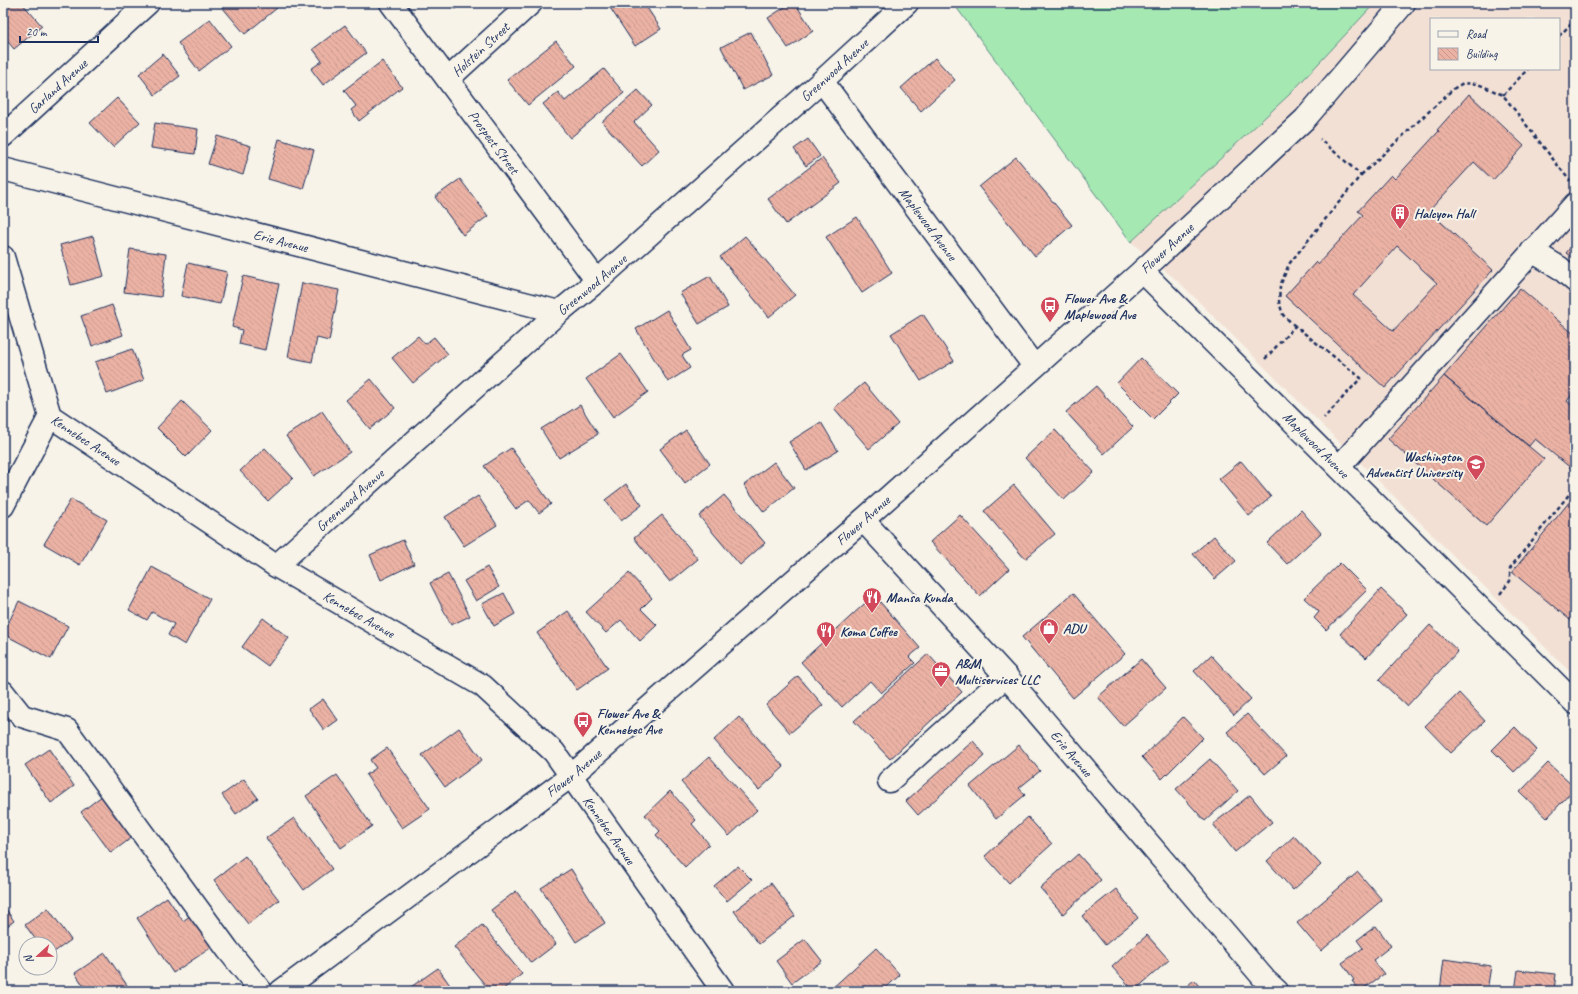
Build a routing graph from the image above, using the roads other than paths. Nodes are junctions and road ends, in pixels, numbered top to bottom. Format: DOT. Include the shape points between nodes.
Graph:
graph roads {
  1 [pos="148,3"];
  2 [pos="391,3"];
  3 [pos="531,3"];
  4 [pos="907,3"];
  5 [pos="1404,3"];
  6 [pos="448,79"];
  7 [pos="822,81"];
  8 [pos="3,136"];
  9 [pos="3,169"];
  10 [pos="1575,204"];
  11 [pos="1532,251"];
  12 [pos="3,257"];
  13 [pos="1142,271"];
  14 [pos="597,281"];
  15 [pos="1575,281"];
  16 [pos="559,312"];
  17 [pos="1034,366"];
  18 [pos="50,416"];
  19 [pos="1338,467"];
  20 [pos="3,506"];
  21 [pos="863,520"];
  22 [pos="276,566"];
  23 [pos="1006,676"];
  24 [pos="3,692"];
  25 [pos="1575,703"];
  26 [pos="570,776"];
  27 [pos="889,781"];
  28 [pos="1266,988"];
  29 [pos="260,991"];
  30 [pos="281,991"];
  31 [pos="723,991"];
  1 -- 8 [label="street, Garland Avenue"];
  2 -- 6 [label="street, Prospect Street"];
  3 -- 6 [label="street, Holstein Street"];
  4 -- 7 [label="street, Greenwood Avenue"];
  5 -- 13 [label="street, Flower Avenue" via="1302,122"];
  6 -- 14 [label="street, Prospect Street"];
  7 -- 14 [label="street, Greenwood Avenue"];
  7 -- 17 [label="street, Maplewood Avenue"];
  9 -- 16 [label="street, Erie Avenue"];
  10 -- 11 [label="street"];
  11 -- 15 [label="street" via="1560,268"];
  11 -- 19 [label="street"];
  12 -- 18 [label="street, Kennebec Avenue"];
  13 -- 17 [label="street, Flower Avenue"];
  13 -- 19 [label="street, Maplewood Avenue"];
  14 -- 16 [label="street, Greenwood Avenue"];
  16 -- 22 [label="street, Greenwood Avenue"];
  17 -- 21 [label="street, Flower Avenue"];
  18 -- 20 [label="street"];
  18 -- 22 [label="street, Kennebec Avenue"];
  19 -- 25 [label="street, Maplewood Avenue"];
  21 -- 23 [label="street, Erie Avenue"];
  21 -- 26 [label="street, Flower Avenue"];
  22 -- 26 [label="street, Kennebec Avenue" via="483,686 554,752"];
  23 -- 27 [label="street"];
  23 -- 28 [label="street, Erie Avenue"];
  24 -- 29 [label="street" via="22,716 67,730"];
  26 -- 30 [label="street, Flower Avenue"];
  26 -- 31 [label="street, Kennebec Avenue"];
}
